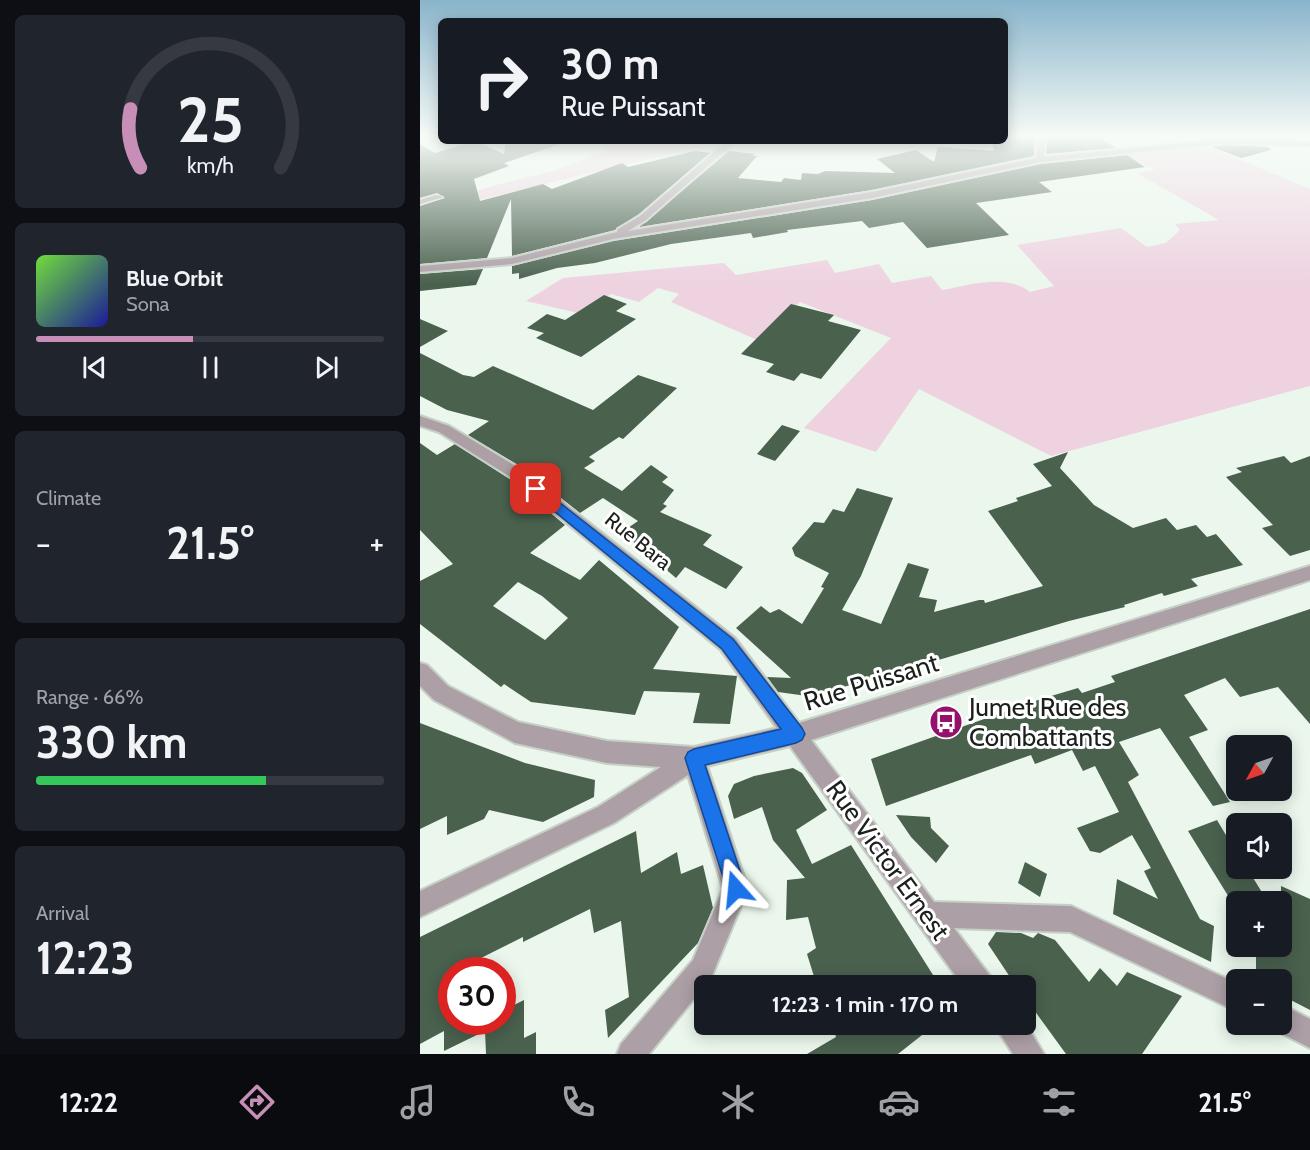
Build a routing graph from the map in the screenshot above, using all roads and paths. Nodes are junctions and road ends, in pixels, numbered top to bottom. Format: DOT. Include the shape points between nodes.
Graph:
graph roads {
  1 [pos="681,185"];
  2 [pos="919,185"];
  3 [pos="439,197"];
  4 [pos="420,202"];
  5 [pos="613,236"];
  6 [pos="420,269"];
  7 [pos="420,421"];
  8 [pos="1310,573"];
  9 [pos="420,672"];
  10 [pos="796,734"];
  11 [pos="694,758"];
  12 [pos="420,904"];
  13 [pos="928,915"];
  14 [pos="972,975"];
  15 [pos="1226,991"];
  16 [pos="1292,1024"];
  17 [pos="1310,1034"];
  18 [pos="1016,1035"];
  19 [pos="632,1054"];
  20 [pos="1030,1054"];
  1 -- 5 [label="street" via="643,218"];
  2 -- 5 [label="street"];
  3 -- 4 [label="lane"];
  5 -- 6 [label="street" via="512,261"];
  7 -- 10 [label="street, Rue Bara" via="444,429 518,474 728,644"];
  8 -- 10 [label="street, Rue Puissant"];
  9 -- 11 [label="street, Rue Puissant" via="441,693 515,732 607,752"];
  10 -- 11 [label="street, Rue Puissant"];
  10 -- 13 [label="street, Rue Victor Ernest"];
  11 -- 12 [label="street" via="606,815"];
  11 -- 19 [label="street" via="736,889 702,969"];
  13 -- 14 [label="street, Rue Victor Ernest"];
  13 -- 15 [label="street" via="1071,919"];
  16 -- 17 [label="street"];
  18 -- 20 [label="street"];
}
